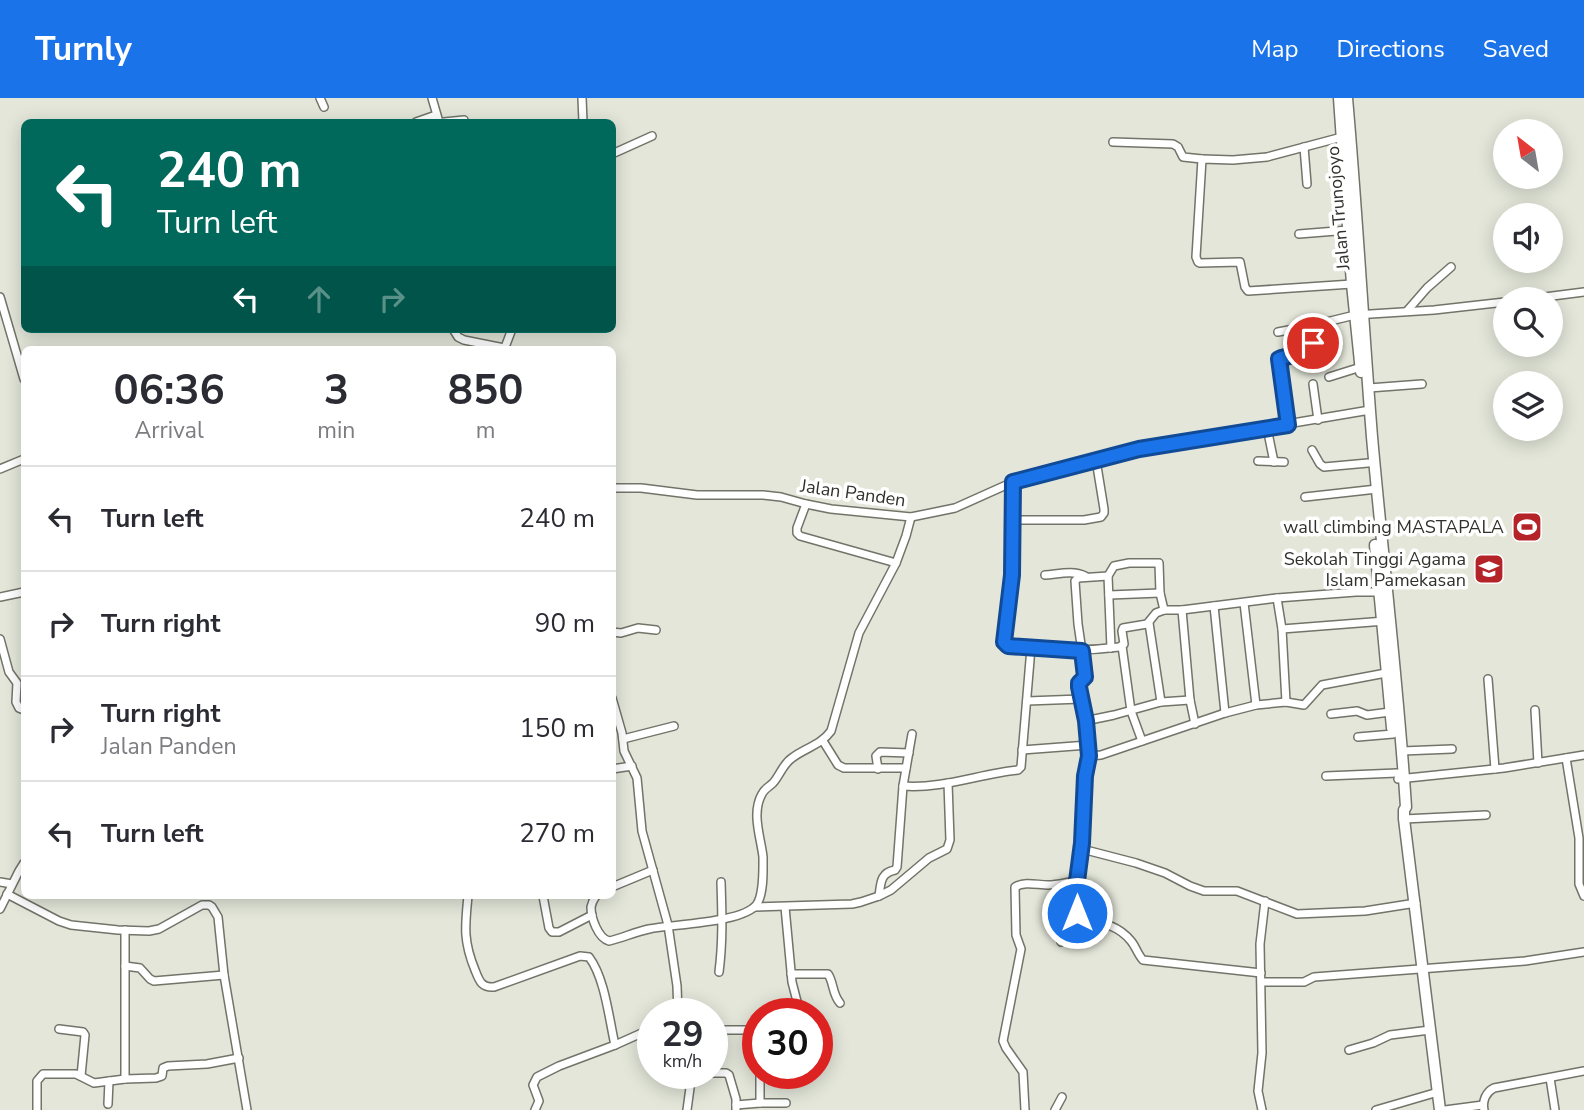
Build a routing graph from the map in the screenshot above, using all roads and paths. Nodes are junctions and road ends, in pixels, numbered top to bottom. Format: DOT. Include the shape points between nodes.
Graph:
graph roads {
  1 [pos="320,98"];
  2 [pos="432,98"];
  3 [pos="582,98"];
  4 [pos="1339,98"];
  5 [pos="1347,98"];
  6 [pos="324,107"];
  7 [pos="440,119"];
  8 [pos="583,119"];
  9 [pos="652,136"];
  10 [pos="1342,137"];
  11 [pos="1113,142"];
  12 [pos="1304,147"];
  13 [pos="616,152"];
  14 [pos="1202,159"];
  15 [pos="1307,184"];
  16 [pos="1349,230"];
  17 [pos="1299,234"];
  18 [pos="1451,267"];
  19 [pos="1352,284"];
  20 [pos="1584,292"];
  21 [pos="1563,295"];
  22 [pos="0,297"];
  23 [pos="1493,303"];
  24 [pos="1407,311"];
  25 [pos="1360,314"];
  26 [pos="1310,326"];
  27 [pos="1278,332"];
  28 [pos="456,333"];
  29 [pos="491,346"];
  30 [pos="1361,367"];
  31 [pos="21,369"];
  32 [pos="1329,377"];
  33 [pos="1313,384"];
  34 [pos="1422,384"];
  35 [pos="1369,388"];
  36 [pos="1367,411"];
  37 [pos="1318,420"];
  38 [pos="1288,425"];
  39 [pos="1267,428"];
  40 [pos="1312,450"];
  41 [pos="21,460"];
  42 [pos="1096,460"];
  43 [pos="1258,461"];
  44 [pos="1274,462"];
  45 [pos="1284,462"];
  46 [pos="1368,463"];
  47 [pos="0,468"];
  48 [pos="1013,482"];
  49 [pos="616,488"];
  50 [pos="1374,489"];
  51 [pos="1305,497"];
  52 [pos="806,504"];
  53 [pos="911,517"];
  54 [pos="1013,520"];
  55 [pos="895,563"];
  56 [pos="1045,575"];
  57 [pos="1108,576"];
  58 [pos="1089,577"];
  59 [pos="1382,592"];
  60 [pos="21,593"];
  61 [pos="1160,593"];
  62 [pos="1109,595"];
  63 [pos="0,597"];
  64 [pos="1277,598"];
  65 [pos="1244,603"];
  66 [pos="1214,606"];
  67 [pos="1164,610"];
  68 [pos="1182,610"];
  69 [pos="1385,621"];
  70 [pos="1149,623"];
  71 [pos="1282,629"];
  72 [pos="656,630"];
  73 [pos="616,632"];
  74 [pos="0,639"];
  75 [pos="1122,646"];
  76 [pos="1031,648"];
  77 [pos="1111,648"];
  78 [pos="1082,651"];
  79 [pos="1386,673"];
  80 [pos="1488,678"];
  81 [pos="1081,699"];
  82 [pos="1190,700"];
  83 [pos="1027,701"];
  84 [pos="1161,702"];
  85 [pos="1286,702"];
  86 [pos="1256,705"];
  87 [pos="616,707"];
  88 [pos="21,709"];
  89 [pos="1535,710"];
  90 [pos="1131,711"];
  91 [pos="1390,712"];
  92 [pos="1225,713"];
  93 [pos="1331,714"];
  94 [pos="1086,721"];
  95 [pos="1195,724"];
  96 [pos="674,726"];
  97 [pos="912,734"];
  98 [pos="1393,734"];
  99 [pos="1358,737"];
  100 [pos="623,739"];
  101 [pos="823,741"];
  102 [pos="1142,741"];
  103 [pos="1088,745"];
  104 [pos="1452,749"];
  105 [pos="1022,750"];
  106 [pos="1402,751"];
  107 [pos="909,753"];
  108 [pos="1584,755"];
  109 [pos="1089,756"];
  110 [pos="1566,758"];
  111 [pos="1538,763"];
  112 [pos="632,765"];
  113 [pos="616,768"];
  114 [pos="906,768"];
  115 [pos="878,769"];
  116 [pos="1495,769"];
  117 [pos="1326,776"];
  118 [pos="1400,776"];
  119 [pos="948,783"];
  120 [pos="903,786"];
  121 [pos="1404,815"];
  122 [pos="1486,815"];
  123 [pos="1082,849"];
  124 [pos="21,868"];
  125 [pos="653,870"];
  126 [pos="1077,881"];
  127 [pos="0,882"];
  128 [pos="720,882"];
  129 [pos="12,884"];
  130 [pos="616,885"];
  131 [pos="7,894"];
  132 [pos="879,896"];
  133 [pos="1584,896"];
  134 [pos="468,899"];
  135 [pos="544,899"];
  136 [pos="594,899"];
  137 [pos="1265,901"];
  138 [pos="1416,903"];
  139 [pos="755,907"];
  140 [pos="785,907"];
  141 [pos="0,908"];
  142 [pos="1077,913"];
  143 [pos="592,915"];
  144 [pos="722,919"];
  145 [pos="668,925"];
  146 [pos="125,930"];
  147 [pos="1061,942"];
  148 [pos="1584,952"];
  149 [pos="125,966"];
  150 [pos="1423,969"];
  151 [pos="719,972"];
  152 [pos="1261,973"];
  153 [pos="791,974"];
  154 [pos="224,975"];
  155 [pos="1262,982"];
  156 [pos="677,998"];
  157 [pos="797,998"];
  158 [pos="840,1003"];
  159 [pos="59,1029"];
  160 [pos="1430,1030"];
  161 [pos="637,1035"];
  162 [pos="615,1045"];
  163 [pos="1349,1049"];
  164 [pos="239,1058"];
  165 [pos="1584,1071"];
  166 [pos="728,1074"];
  167 [pos="80,1076"];
  168 [pos="1550,1078"];
  169 [pos="125,1079"];
  170 [pos="109,1081"];
  171 [pos="691,1089"];
  172 [pos="760,1089"];
  173 [pos="1438,1092"];
  174 [pos="1062,1097"];
  175 [pos="786,1103"];
  176 [pos="108,1104"];
  177 [pos="760,1104"];
  178 [pos="736,1108"];
  179 [pos="1483,1108"];
  180 [pos="1463,1109"];
  181 [pos="37,1110"];
  182 [pos="247,1110"];
  183 [pos="535,1110"];
  184 [pos="687,1110"];
  185 [pos="1025,1110"];
  186 [pos="1055,1110"];
  187 [pos="1262,1110"];
  188 [pos="1376,1110"];
  189 [pos="1440,1110"];
  190 [pos="1446,1110"];
  191 [pos="1555,1110"];
  1 -- 6 [label="street"];
  2 -- 7 [label="street"];
  3 -- 8 [label="street"];
  4 -- 10 [label="highway, Jalan Trunojoyo"];
  5 -- 25 [label="highway, Jalan Trunojoyo"];
  9 -- 13 [label="street"];
  10 -- 12 [label="street"];
  10 -- 16 [label="highway, Jalan Trunojoyo"];
  11 -- 14 [label="street" via="1173,144 1183,158"];
  12 -- 14 [label="street" via="1248,160"];
  12 -- 15 [label="street"];
  14 -- 19 [label="street" via="1198,262 1240,262 1248,290"];
  16 -- 17 [label="street"];
  16 -- 19 [label="highway, Jalan Trunojoyo"];
  18 -- 24 [label="street"];
  19 -- 25 [label="highway, Jalan Trunojoyo"];
  20 -- 21 [label="street"];
  22 -- 31 [label="street"];
  23 -- 24 [label="street"];
  24 -- 25 [label="street"];
  25 -- 26 [label="street"];
  25 -- 30 [label="highway"];
  25 -- 35 [label="highway"];
  26 -- 27 [label="street"];
  26 -- 38 [label="street" via="1310,349 1279,359"];
  28 -- 29 [label="street" via="464,340"];
  30 -- 32 [label="street"];
  30 -- 36 [label="highway"];
  33 -- 37 [label="street"];
  34 -- 35 [label="street"];
  35 -- 36 [label="highway"];
  36 -- 37 [label="street, Jalan Panden"];
  36 -- 46 [label="highway"];
  36 -- 50 [label="highway"];
  37 -- 38 [label="street, Jalan Panden"];
  38 -- 39 [label="street, Jalan Panden"];
  39 -- 42 [label="street, Jalan Panden"];
  39 -- 44 [label="street"];
  40 -- 46 [label="street" via="1324,467"];
  41 -- 47 [label="street"];
  42 -- 48 [label="street, Jalan Panden"];
  42 -- 54 [label="street" via="1104,509 1101,517"];
  43 -- 44 [label="street"];
  44 -- 45 [label="street"];
  46 -- 50 [label="highway"];
  48 -- 53 [label="street, Jalan Panden" via="955,508"];
  48 -- 54 [label="street"];
  49 -- 52 [label="street, Jalan Panden" via="763,495"];
  50 -- 51 [label="street"];
  50 -- 59 [label="highway"];
  52 -- 53 [label="street, Jalan Panden"];
  52 -- 55 [label="street" via="797,527 800,536"];
  53 -- 55 [label="street"];
  54 -- 76 [label="street" via="1004,642"];
  55 -- 101 [label="street" via="859,633 835,722"];
  56 -- 58 [label="street" via="1080,573"];
  57 -- 58 [label="street"];
  57 -- 61 [label="street" via="1117,565 1159,562"];
  57 -- 62 [label="street"];
  58 -- 78 [label="street" via="1075,581"];
  59 -- 64 [label="street"];
  59 -- 69 [label="highway"];
  60 -- 63 [label="street"];
  61 -- 62 [label="street"];
  61 -- 67 [label="street"];
  62 -- 77 [label="street"];
  64 -- 65 [label="street"];
  64 -- 71 [label="street"];
  65 -- 66 [label="street"];
  65 -- 86 [label="street"];
  66 -- 68 [label="street"];
  66 -- 92 [label="street"];
  67 -- 68 [label="street"];
  67 -- 70 [label="street"];
  68 -- 82 [label="street"];
  69 -- 71 [label="street"];
  69 -- 79 [label="highway"];
  69 -- 106 [label="highway"];
  70 -- 75 [label="street" via="1123,628"];
  70 -- 84 [label="street"];
  71 -- 85 [label="street"];
  72 -- 73 [label="street"];
  74 -- 88 [label="street" via="9,672 17,682 16,702"];
  75 -- 77 [label="street"];
  75 -- 90 [label="street"];
  76 -- 78 [label="street"];
  76 -- 83 [label="street"];
  77 -- 78 [label="street"];
  78 -- 81 [label="street" via="1085,677 1079,683"];
  79 -- 85 [label="street" via="1322,685 1304,705"];
  79 -- 91 [label="highway"];
  80 -- 116 [label="street"];
  81 -- 83 [label="street"];
  81 -- 94 [label="street"];
  82 -- 84 [label="street"];
  82 -- 95 [label="street"];
  83 -- 105 [label="street"];
  84 -- 90 [label="street"];
  85 -- 86 [label="street"];
  86 -- 92 [label="street"];
  87 -- 100 [label="street"];
  89 -- 111 [label="street"];
  90 -- 94 [label="street"];
  90 -- 102 [label="street"];
  91 -- 93 [label="street"];
  91 -- 98 [label="highway"];
  92 -- 95 [label="street"];
  94 -- 103 [label="street"];
  95 -- 102 [label="street"];
  96 -- 100 [label="street"];
  97 -- 107 [label="street"];
  98 -- 99 [label="street"];
  98 -- 118 [label="highway"];
  100 -- 112 [label="street"];
  101 -- 115 [label="street" via="841,767"];
  101 -- 139 [label="street" via="791,758 761,795 757,816 762,881"];
  102 -- 109 [label="street"];
  103 -- 105 [label="street"];
  103 -- 109 [label="street"];
  104 -- 106 [label="street"];
  105 -- 119 [label="street" via="1018,769"];
  106 -- 118 [label="highway"];
  107 -- 114 [label="street"];
  107 -- 115 [label="street" via="877,753"];
  108 -- 110 [label="street"];
  109 -- 123 [label="street"];
  110 -- 111 [label="street"];
  110 -- 133 [label="street"];
  111 -- 116 [label="street"];
  112 -- 113 [label="street"];
  112 -- 125 [label="street"];
  114 -- 115 [label="street"];
  114 -- 120 [label="street"];
  116 -- 118 [label="street"];
  117 -- 118 [label="street"];
  118 -- 121 [label="highway"];
  119 -- 120 [label="street"];
  119 -- 132 [label="street" via="949,846"];
  120 -- 132 [label="street" via="897,867 884,875"];
  121 -- 122 [label="street"];
  121 -- 138 [label="highway"];
  123 -- 126 [label="street"];
  123 -- 137 [label="street" via="1165,873 1204,891 1231,890"];
  124 -- 129 [label="street"];
  125 -- 130 [label="street"];
  125 -- 145 [label="street"];
  126 -- 142 [label="street"];
  126 -- 185 [label="street" via="1015,887 1016,934 1021,949 1003,1041 1023,1072"];
  127 -- 129 [label="street"];
  128 -- 144 [label="street"];
  129 -- 131 [label="street"];
  131 -- 141 [label="street"];
  131 -- 146 [label="street" via="71,925"];
  132 -- 140 [label="street" via="857,903"];
  134 -- 162 [label="street" via="465,941 483,985 494,986 589,957"];
  135 -- 143 [label="street" via="552,932"];
  136 -- 143 [label="street"];
  137 -- 138 [label="street" via="1297,914"];
  137 -- 152 [label="street"];
  138 -- 150 [label="highway"];
  139 -- 140 [label="street"];
  139 -- 144 [label="street"];
  140 -- 153 [label="street"];
  142 -- 147 [label="street"];
  142 -- 152 [label="street" via="1081,919 1108,924 1123,933 1143,960"];
  143 -- 145 [label="street" via="605,941"];
  144 -- 145 [label="street"];
  144 -- 151 [label="street"];
  145 -- 156 [label="street"];
  146 -- 149 [label="street"];
  146 -- 154 [label="street" via="159,929 209,905 219,922"];
  148 -- 150 [label="street"];
  149 -- 154 [label="street" via="140,968 154,981"];
  149 -- 169 [label="street"];
  150 -- 155 [label="street"];
  150 -- 160 [label="highway"];
  152 -- 155 [label="street"];
  153 -- 157 [label="street"];
  153 -- 158 [label="street" via="828,974"];
  154 -- 164 [label="street"];
  155 -- 187 [label="street" via="1258,1091"];
  159 -- 167 [label="street" via="86,1035"];
  160 -- 163 [label="street" via="1390,1035"];
  160 -- 173 [label="highway"];
  161 -- 162 [label="street"];
  162 -- 183 [label="street" via="537,1077 533,1085 539,1101"];
  164 -- 169 [label="street" via="168,1066 160,1077"];
  164 -- 182 [label="street"];
  165 -- 168 [label="street"];
  166 -- 178 [label="street"];
  167 -- 170 [label="street" via="94,1083"];
  167 -- 181 [label="street" via="40,1076"];
  168 -- 179 [label="street" via="1494,1088 1487,1092"];
  168 -- 191 [label="street"];
  169 -- 170 [label="street"];
  170 -- 176 [label="street"];
  171 -- 184 [label="street"];
  172 -- 177 [label="street"];
  173 -- 188 [label="street"];
  173 -- 189 [label="highway"];
  174 -- 186 [label="street"];
  175 -- 177 [label="street"];
  177 -- 178 [label="street"];
  179 -- 180 [label="street"];
  180 -- 190 [label="street"];
}
